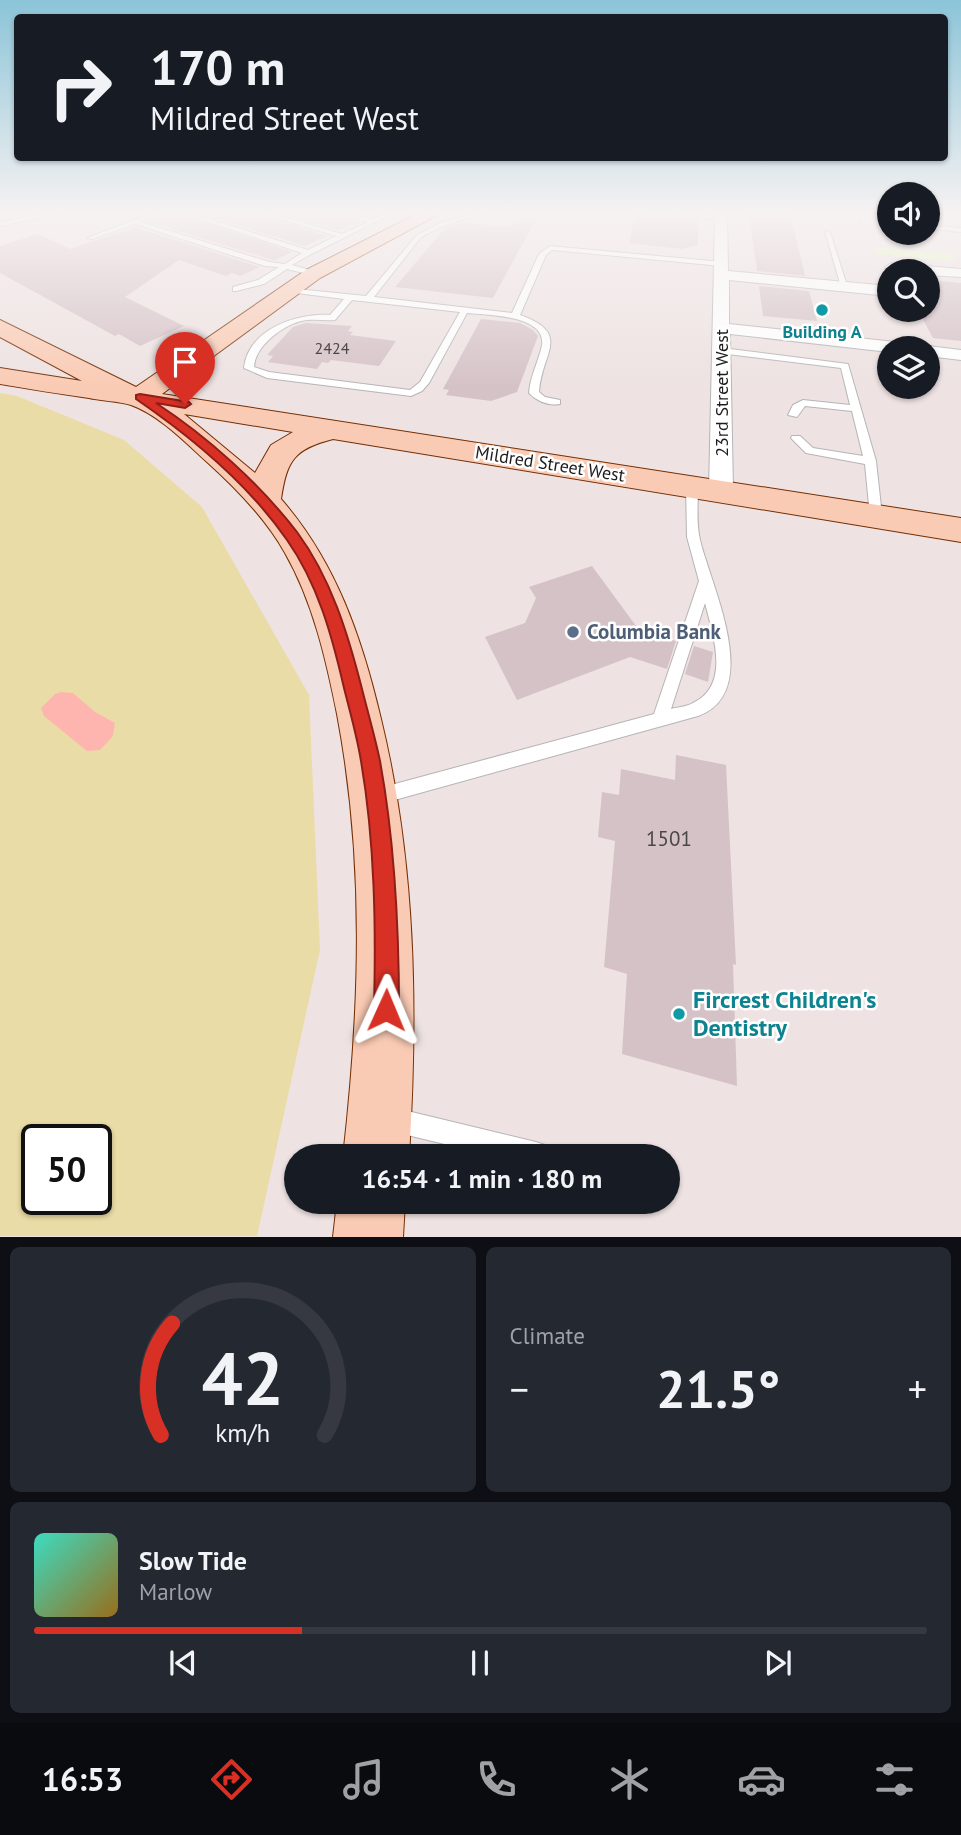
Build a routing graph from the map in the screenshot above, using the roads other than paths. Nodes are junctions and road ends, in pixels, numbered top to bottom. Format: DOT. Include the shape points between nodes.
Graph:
graph roads {
  1 [pos="278,272"];
  2 [pos="292,272"];
  3 [pos="317,272"];
  4 [pos="390,272"];
  5 [pos="535,272"];
  6 [pos="722,272"];
  7 [pos="741,272"];
  8 [pos="840,272"];
  9 [pos="287,278"];
  10 [pos="845,287"];
  11 [pos="236,289"];
  12 [pos="877,290"];
  13 [pos="350,297"];
  14 [pos="368,299"];
  15 [pos="466,310"];
  16 [pos="515,316"];
  17 [pos="0,327"];
  18 [pos="722,328"];
  19 [pos="877,345"];
  20 [pos="722,351"];
  21 [pos="940,352"];
  22 [pos="961,355"];
  23 [pos="0,376"];
  24 [pos="140,397"];
  25 [pos="556,402"];
  26 [pos="857,409"];
  27 [pos="793,415"];
  28 [pos="337,429"];
  29 [pos="796,438"];
  30 [pos="870,461"];
  31 [pos="707,488"];
  32 [pos="264,503"];
  33 [pos="876,516"];
  34 [pos="961,530"];
  35 [pos="705,581"];
  36 [pos="660,719"];
  37 [pos="375,797"];
  38 [pos="378,1137"];
  39 [pos="443,1144"];
  40 [pos="371,1214"];
  41 [pos="368,1237"];
  1 -- 9 [label="lane"];
  2 -- 9 [label="lane"];
  3 -- 9 [label="main road"];
  4 -- 14 [label="lane"];
  5 -- 16 [label="lane"];
  6 -- 18 [label="street, 23rd Street West"];
  7 -- 10 [label="street"];
  8 -- 10 [label="lane"];
  9 -- 11 [label="lane"];
  9 -- 13 [label="lane"];
  9 -- 24 [label="main road"];
  10 -- 12 [label="street"];
  13 -- 14 [label="lane"];
  13 -- 15 [label="lane" via="332,318 303,318 287,324 253,353 249,368 414,392 424,383"];
  14 -- 15 [label="lane"];
  15 -- 16 [label="lane"];
  16 -- 25 [label="lane" via="537,326 548,338 534,391 540,398"];
  17 -- 24 [label="main road"];
  18 -- 19 [label="street"];
  18 -- 20 [label="street, 23rd Street West"];
  20 -- 26 [label="lane" via="845,366"];
  20 -- 31 [label="street, 23rd Street West"];
  21 -- 22 [label="street"];
  23 -- 24 [label="main road"];
  24 -- 28 [label="main road, Mildred Street West"];
  24 -- 32 [label="main road" via="211,450"];
  26 -- 27 [label="lane" via="803,402"];
  26 -- 30 [label="lane"];
  28 -- 31 [label="main road, Mildred Street West"];
  28 -- 32 [label="main road" via="302,438 277,455"];
  29 -- 30 [label="lane" via="810,451"];
  30 -- 33 [label="lane"];
  31 -- 33 [label="main road, Mildred Street West"];
  31 -- 35 [label="lane" via="693,537"];
  32 -- 37 [label="main road" via="292,537 339,630"];
  33 -- 34 [label="main road, Mildred Street West"];
  35 -- 36 [label="lane"];
  35 -- 36 [label="lane" via="722,640 724,669 719,691 698,709"];
  36 -- 37 [label="lane"];
  37 -- 38 [label="main road" via="388,931 386,1063"];
  38 -- 39 [label="lane"];
  40 -- 41 [label="main road"];
}
